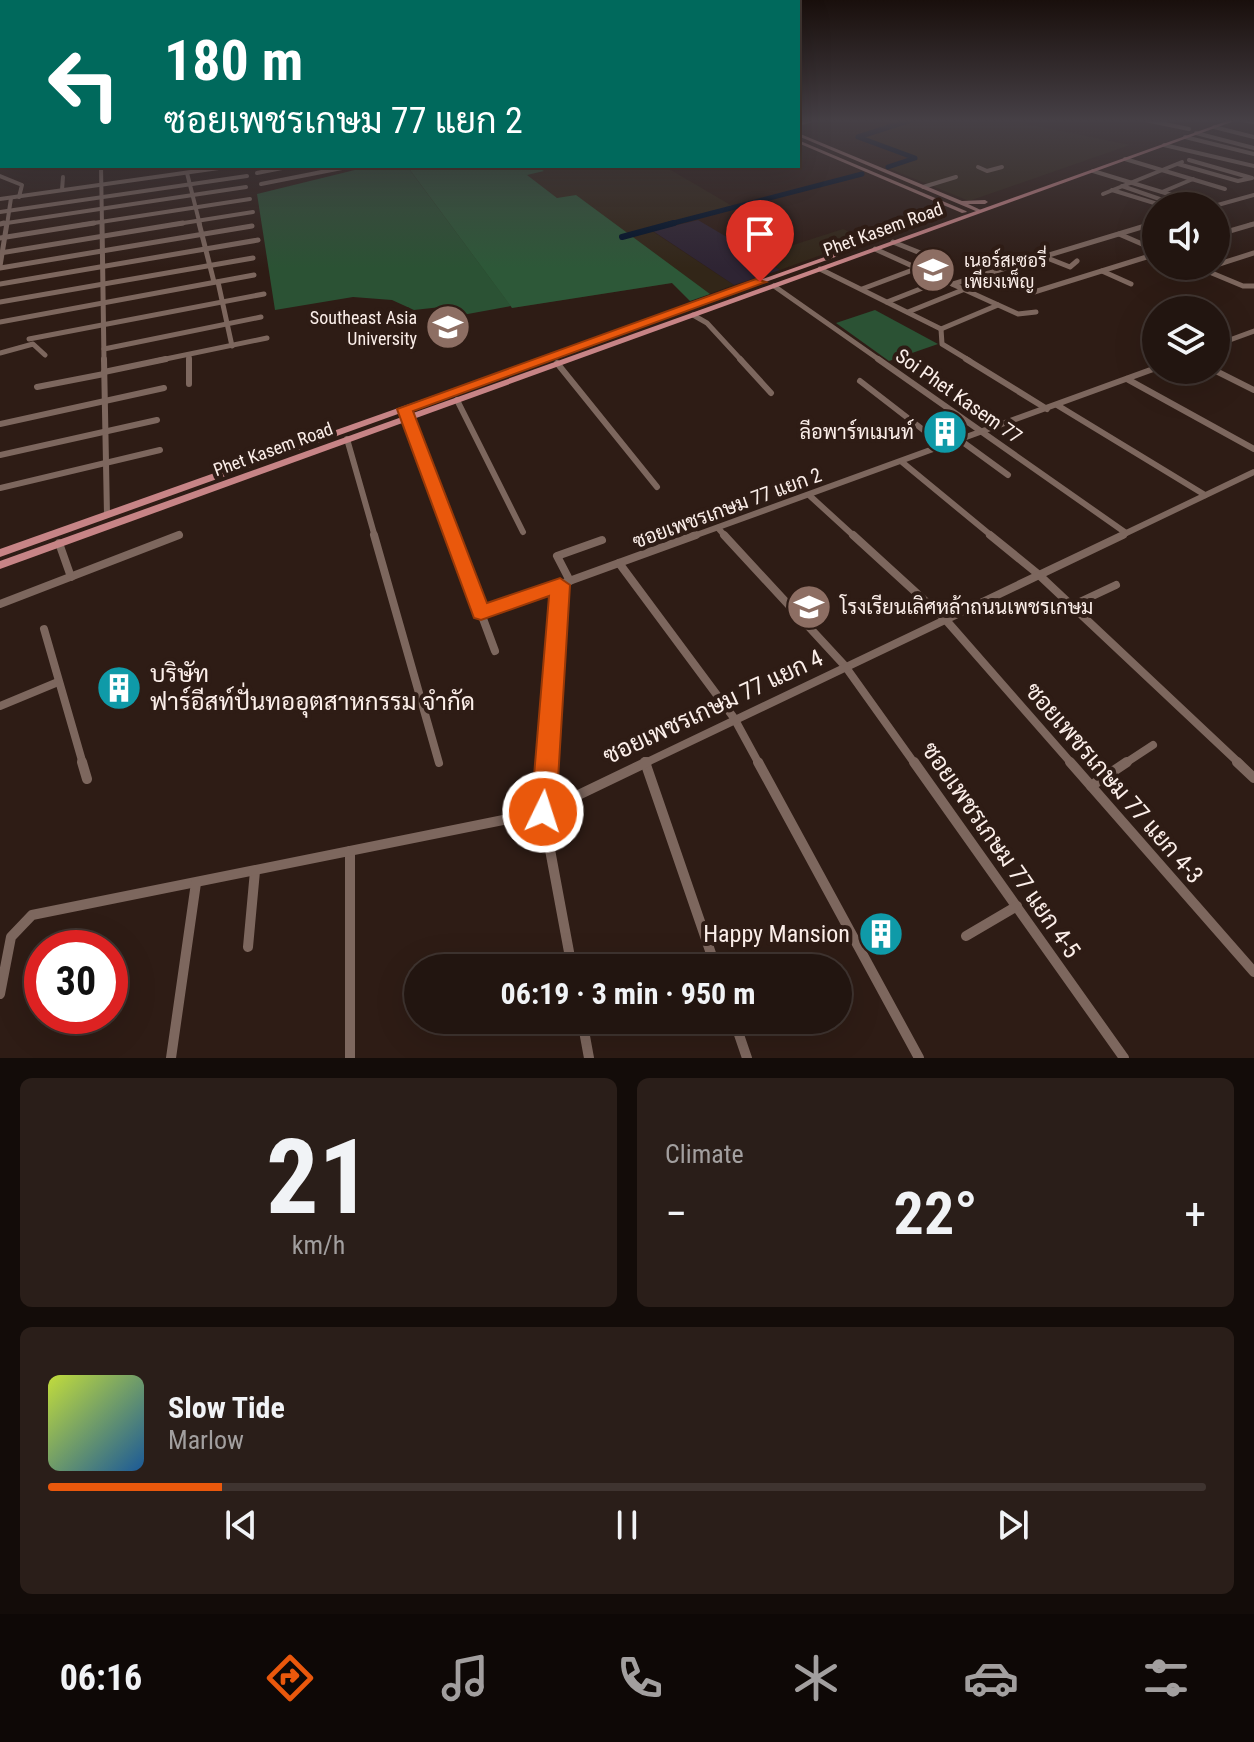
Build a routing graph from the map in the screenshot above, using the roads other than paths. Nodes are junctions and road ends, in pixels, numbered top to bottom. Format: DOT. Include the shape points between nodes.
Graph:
graph roads {
  1 [pos="101,169"];
  2 [pos="204,169"];
  3 [pos="277,169"];
  4 [pos="279,169"];
  5 [pos="317,169"];
  6 [pos="337,169"];
  7 [pos="864,169"];
  8 [pos="882,169"];
  9 [pos="1081,169"];
  10 [pos="1097,169"];
  11 [pos="1197,169"];
  12 [pos="1222,169"];
  13 [pos="179,170"];
  14 [pos="1162,170"];
  15 [pos="1093,171"];
  16 [pos="187,173"];
  17 [pos="257,173"];
  18 [pos="321,173"];
  19 [pos="893,174"];
  20 [pos="0,176"];
  21 [pos="247,176"];
  22 [pos="63,177"];
  23 [pos="327,177"];
  24 [pos="882,177"];
  25 [pos="956,177"];
  26 [pos="289,179"];
  27 [pos="1193,179"];
  28 [pos="1131,182"];
  29 [pos="190,184"];
  30 [pos="261,184"];
  31 [pos="101,185"];
  32 [pos="1122,186"];
  33 [pos="246,187"];
  34 [pos="923,187"];
  35 [pos="1225,189"];
  36 [pos="62,190"];
  37 [pos="1112,190"];
  38 [pos="1162,192"];
  39 [pos="1142,193"];
  40 [pos="1103,194"];
  41 [pos="192,195"];
  42 [pos="1254,195"];
  43 [pos="19,197"];
  44 [pos="103,197"];
  45 [pos="11,198"];
  46 [pos="0,199"];
  47 [pos="250,199"];
  48 [pos="1142,199"];
  49 [pos="954,201"];
  50 [pos="985,202"];
  51 [pos="1230,202"];
  52 [pos="941,203"];
  53 [pos="195,208"];
  54 [pos="102,209"];
  55 [pos="8,211"];
  56 [pos="970,211"];
  57 [pos="0,212"];
  58 [pos="253,212"];
  59 [pos="947,215"];
  60 [pos="198,221"];
  61 [pos="101,223"];
  62 [pos="3,224"];
  63 [pos="1254,224"];
  64 [pos="252,226"];
  65 [pos="1142,227"];
  66 [pos="1230,231"];
  67 [pos="1119,234"];
  68 [pos="202,235"];
  69 [pos="101,236"];
  70 [pos="2,238"];
  71 [pos="258,240"];
  72 [pos="893,242"];
  73 [pos="1142,245"];
  74 [pos="205,249"];
  75 [pos="875,249"];
  76 [pos="1,252"];
  77 [pos="102,252"];
  78 [pos="1254,253"];
  79 [pos="928,256"];
  80 [pos="1042,256"];
  81 [pos="1142,257"];
  82 [pos="253,258"];
  83 [pos="1077,261"];
  84 [pos="1230,261"];
  85 [pos="102,266"];
  86 [pos="208,266"];
  87 [pos="0,267"];
  88 [pos="918,268"];
  89 [pos="820,269"];
  90 [pos="1102,271"];
  91 [pos="988,272"];
  92 [pos="254,275"];
  93 [pos="943,280"];
  94 [pos="1229,280"];
  95 [pos="216,282"];
  96 [pos="0,284"];
  97 [pos="102,284"];
  98 [pos="953,284"];
  99 [pos="1131,284"];
  100 [pos="774,286"];
  101 [pos="1254,286"];
  102 [pos="862,289"];
  103 [pos="965,289"];
  104 [pos="264,294"];
  105 [pos="0,302"];
  106 [pos="222,302"];
  107 [pos="717,302"];
  108 [pos="887,302"];
  109 [pos="103,303"];
  110 [pos="998,305"];
  111 [pos="908,312"];
  112 [pos="1036,312"];
  113 [pos="693,315"];
  114 [pos="261,317"];
  115 [pos="0,322"];
  116 [pos="227,324"];
  117 [pos="103,325"];
  118 [pos="941,329"];
  119 [pos="1254,331"];
  120 [pos="1245,335"];
  121 [pos="267,338"];
  122 [pos="29,339"];
  123 [pos="1254,339"];
  124 [pos="1230,340"];
  125 [pos="232,346"];
  126 [pos="104,349"];
  127 [pos="0,353"];
  128 [pos="45,355"];
  129 [pos="189,355"];
  130 [pos="557,363"];
  131 [pos="104,373"];
  132 [pos="1142,373"];
  133 [pos="1230,378"];
  134 [pos="1127,379"];
  135 [pos="860,381"];
  136 [pos="189,384"];
  137 [pos="37,387"];
  138 [pos="164,388"];
  139 [pos="1254,390"];
  140 [pos="771,393"];
  141 [pos="457,400"];
  142 [pos="105,401"];
  143 [pos="1057,405"];
  144 [pos="1047,409"];
  145 [pos="407,413"];
  146 [pos="157,420"];
  147 [pos="0,424"];
  148 [pos="105,431"];
  149 [pos="983,432"];
  150 [pos="347,439"];
  151 [pos="960,440"];
  152 [pos="944,446"];
  153 [pos="1254,449"];
  154 [pos="160,450"];
  155 [pos="0,455"];
  156 [pos="902,462"];
  157 [pos="106,463"];
  158 [pos="1254,472"];
  159 [pos="1008,475"];
  160 [pos="657,487"];
  161 [pos="0,488"];
  162 [pos="809,495"];
  163 [pos="1205,495"];
  164 [pos="107,515"];
  165 [pos="718,528"];
  166 [pos="523,532"];
  167 [pos="1126,533"];
  168 [pos="179,535"];
  169 [pos="602,540"];
  170 [pos="59,543"];
  171 [pos="0,553"];
  172 [pos="619,563"];
  173 [pos="0,565"];
  174 [pos="1038,574"];
  175 [pos="71,577"];
  176 [pos="570,581"];
  177 [pos="560,585"];
  178 [pos="1116,585"];
  179 [pos="0,604"];
  180 [pos="1069,607"];
  181 [pos="481,613"];
  182 [pos="945,619"];
  183 [pos="44,629"];
  184 [pos="495,651"];
  185 [pos="845,666"];
  186 [pos="58,682"];
  187 [pos="0,706"];
  188 [pos="734,718"];
  189 [pos="1153,745"];
  190 [pos="645,761"];
  191 [pos="439,763"];
  192 [pos="1254,778"];
  193 [pos="87,779"];
  194 [pos="1091,786"];
  195 [pos="543,812"];
  196 [pos="350,851"];
  197 [pos="255,871"];
  198 [pos="196,883"];
  199 [pos="1017,906"];
  200 [pos="966,936"];
  201 [pos="248,947"];
  202 [pos="569,954"];
  203 [pos="711,954"];
  204 [pos="1254,972"];
  205 [pos="0,994"];
  206 [pos="585,1034"];
  207 [pos="739,1034"];
  208 [pos="171,1058"];
  209 [pos="350,1058"];
  210 [pos="589,1058"];
  211 [pos="747,1058"];
  212 [pos="919,1058"];
  213 [pos="1124,1058"];
  1 -- 31 [label="street"];
  2 -- 16 [label="street"];
  3 -- 17 [label="street"];
  4 -- 26 [label="street"];
  5 -- 18 [label="street"];
  6 -- 18 [label="street"];
  7 -- 24 [label="main road"];
  8 -- 19 [label="main road"];
  9 -- 50 [label="main road, Phet Kasem Road"];
  10 -- 15 [label="main road, Phet Kasem Road"];
  11 -- 12 [label="street" via="1238,181 1252,178"];
  13 -- 16 [label="street"];
  13 -- 31 [label="street"];
  14 -- 27 [label="street"];
  14 -- 28 [label="street"];
  15 -- 28 [label="street"];
  15 -- 56 [label="main road, Phet Kasem Road"];
  16 -- 29 [label="street"];
  18 -- 23 [label="street"];
  18 -- 26 [label="street"];
  19 -- 24 [label="main road"];
  19 -- 34 [label="main road"];
  20 -- 43 [label="street" via="22,185"];
  21 -- 29 [label="street"];
  22 -- 36 [label="street"];
  24 -- 52 [label="main road"];
  25 -- 34 [label="street"];
  26 -- 30 [label="street"];
  27 -- 35 [label="street"];
  27 -- 38 [label="street"];
  28 -- 32 [label="street"];
  28 -- 38 [label="street"];
  29 -- 41 [label="street"];
  29 -- 44 [label="street"];
  31 -- 36 [label="street"];
  31 -- 44 [label="street"];
  32 -- 37 [label="street"];
  32 -- 39 [label="street"];
  33 -- 41 [label="street"];
  34 -- 49 [label="main road"];
  36 -- 43 [label="street"];
  37 -- 40 [label="street"];
  37 -- 48 [label="street"];
  41 -- 53 [label="street"];
  41 -- 54 [label="street"];
  42 -- 51 [label="street"];
  43 -- 45 [label="street"];
  44 -- 54 [label="street"];
  44 -- 55 [label="street"];
  45 -- 46 [label="street"];
  45 -- 55 [label="street"];
  47 -- 53 [label="street"];
  49 -- 50 [label="main road"];
  49 -- 56 [label="main road"];
  50 -- 56 [label="main road, Phet Kasem Road"];
  52 -- 56 [label="main road"];
  52 -- 59 [label="main road" via="951,211"];
  53 -- 60 [label="street"];
  53 -- 61 [label="street"];
  54 -- 61 [label="street"];
  54 -- 62 [label="street"];
  55 -- 57 [label="street"];
  55 -- 62 [label="street"];
  56 -- 59 [label="main road, Phet Kasem Road"];
  56 -- 72 [label="main road, Phet Kasem Road"];
  58 -- 60 [label="street"];
  59 -- 107 [label="main road, Phet Kasem Road"];
  60 -- 68 [label="street"];
  60 -- 69 [label="street"];
  61 -- 69 [label="street"];
  61 -- 70 [label="street"];
  62 -- 70 [label="street"];
  63 -- 66 [label="street"];
  64 -- 68 [label="street"];
  65 -- 67 [label="street"];
  67 -- 73 [label="street"];
  67 -- 80 [label="street"];
  68 -- 74 [label="street"];
  68 -- 77 [label="street"];
  69 -- 76 [label="street"];
  69 -- 77 [label="street"];
  70 -- 76 [label="street"];
  71 -- 74 [label="street"];
  72 -- 75 [label="main road, Phet Kasem Road"];
  72 -- 79 [label="street"];
  74 -- 85 [label="street"];
  74 -- 86 [label="street"];
  75 -- 88 [label="street"];
  75 -- 89 [label="main road, Phet Kasem Road"];
  76 -- 87 [label="street"];
  77 -- 85 [label="street"];
  77 -- 87 [label="street"];
  78 -- 84 [label="street"];
  80 -- 83 [label="street" via="1070,267"];
  80 -- 91 [label="street"];
  81 -- 90 [label="street"];
  82 -- 86 [label="street"];
  85 -- 96 [label="street"];
  85 -- 97 [label="street"];
  86 -- 95 [label="street"];
  86 -- 97 [label="street"];
  88 -- 93 [label="street"];
  88 -- 102 [label="street"];
  89 -- 100 [label="main road, Phet Kasem Road"];
  89 -- 102 [label="street"];
  90 -- 91 [label="street" via="1031,293"];
  90 -- 99 [label="street"];
  91 -- 98 [label="street"];
  92 -- 95 [label="street"];
  93 -- 98 [label="street"];
  93 -- 108 [label="street"];
  94 -- 101 [label="street"];
  95 -- 106 [label="street"];
  95 -- 109 [label="street"];
  97 -- 105 [label="street"];
  97 -- 109 [label="street"];
  98 -- 103 [label="street"];
  100 -- 107 [label="main road, Phet Kasem Road"];
  100 -- 149 [label="street, Soi Phet Kasem 77"];
  102 -- 108 [label="street"];
  103 -- 110 [label="street"];
  103 -- 111 [label="street"];
  104 -- 106 [label="street"];
  106 -- 116 [label="street"];
  106 -- 117 [label="street"];
  107 -- 113 [label="main road, Phet Kasem Road"];
  107 -- 145 [label="main road, Phet Kasem Road"];
  108 -- 111 [label="street"];
  109 -- 115 [label="street"];
  109 -- 117 [label="street"];
  110 -- 112 [label="street" via="1022,315"];
  110 -- 118 [label="street"];
  111 -- 118 [label="street"];
  113 -- 130 [label="main road, Phet Kasem Road"];
  113 -- 140 [label="street"];
  114 -- 116 [label="street"];
  116 -- 125 [label="street"];
  116 -- 126 [label="street"];
  117 -- 122 [label="street"];
  117 -- 126 [label="street"];
  118 -- 144 [label="street" via="942,344"];
  119 -- 120 [label="street"];
  120 -- 123 [label="street"];
  120 -- 124 [label="street"];
  121 -- 125 [label="street"];
  125 -- 129 [label="street"];
  126 -- 131 [label="street"];
  127 -- 128 [label="street" via="33,344"];
  129 -- 131 [label="street"];
  129 -- 136 [label="street"];
  130 -- 141 [label="main road, Phet Kasem Road"];
  130 -- 160 [label="street"];
  131 -- 137 [label="street"];
  131 -- 142 [label="street"];
  132 -- 134 [label="street, ซอยเพชรเกษม 77 แยก 2"];
  133 -- 139 [label="street"];
  134 -- 143 [label="street, ซอยเพชรเกษม 77 แยก 2"];
  134 -- 153 [label="street"];
  135 -- 152 [label="street"];
  138 -- 142 [label="street"];
  141 -- 145 [label="main road, Phet Kasem Road"];
  141 -- 166 [label="street"];
  142 -- 147 [label="street"];
  142 -- 148 [label="street"];
  143 -- 144 [label="street, ซอยเพชรเกษม 77 แยก 2"];
  143 -- 163 [label="street"];
  144 -- 149 [label="street, ซอยเพชรเกษม 77 แยก 2"];
  145 -- 150 [label="main road, Phet Kasem Road"];
  145 -- 164 [label="main road, Phet Kasem Road"];
  145 -- 181 [label="street"];
  146 -- 148 [label="street"];
  148 -- 155 [label="street"];
  148 -- 157 [label="street"];
  149 -- 151 [label="street, ซอยเพชรเกษม 77 แยก 2"];
  149 -- 167 [label="street, Soi Phet Kasem 77"];
  150 -- 170 [label="main road, Phet Kasem Road"];
  150 -- 191 [label="street"];
  151 -- 152 [label="street, ซอยเพชรเกษม 77 แยก 2"];
  151 -- 159 [label="street"];
  152 -- 156 [label="street, ซอยเพชรเกษม 77 แยก 2"];
  154 -- 157 [label="street"];
  156 -- 162 [label="street, ซอยเพชรเกษม 77 แยก 2"];
  156 -- 174 [label="street"];
  157 -- 161 [label="street"];
  157 -- 164 [label="street"];
  158 -- 163 [label="street, ซอยเพชรเกษม 77 แยก 4"];
  162 -- 165 [label="street, ซอยเพชรเกษม 77 แยก 2"];
  162 -- 182 [label="street, ซอยเพชรเกษม 77 แยก 4-3"];
  163 -- 167 [label="street, ซอยเพชรเกษม 77 แยก 4"];
  164 -- 171 [label="main road, Phet Kasem Road"];
  165 -- 172 [label="street, ซอยเพชรเกษม 77 แยก 2"];
  165 -- 185 [label="street, ซอยเพชรเกษม 77 แยก 4-5"];
  167 -- 174 [label="street, ซอยเพชรเกษม 77 แยก 4"];
  168 -- 175 [label="street"];
  169 -- 176 [label="street" via="557,556"];
  170 -- 173 [label="main road, Phet Kasem Road"];
  170 -- 175 [label="street"];
  172 -- 176 [label="street, ซอยเพชรเกษม 77 แยก 2"];
  172 -- 188 [label="street"];
  174 -- 180 [label="street"];
  174 -- 182 [label="street, ซอยเพชรเกษม 77 แยก 4"];
  175 -- 179 [label="street"];
  176 -- 177 [label="street, ซอยเพชรเกษม 77 แยก 2"];
  177 -- 181 [label="street, ซอยเพชรเกษม 77 แยก 2"];
  177 -- 195 [label="street"];
  178 -- 180 [label="street"];
  180 -- 192 [label="street"];
  181 -- 184 [label="street"];
  182 -- 185 [label="street, ซอยเพชรเกษม 77 แยก 4"];
  182 -- 194 [label="street, ซอยเพชรเกษม 77 แยก 4-3"];
  183 -- 186 [label="street"];
  185 -- 188 [label="street, ซอยเพชรเกษม 77 แยก 4"];
  185 -- 199 [label="street, ซอยเพชรเกษม 77 แยก 4-5"];
  186 -- 187 [label="street"];
  186 -- 193 [label="street"];
  188 -- 190 [label="street, ซอยเพชรเกษม 77 แยก 4"];
  188 -- 212 [label="street"];
  189 -- 194 [label="street"];
  190 -- 195 [label="street, ซอยเพชรเกษม 77 แยก 4"];
  190 -- 203 [label="street"];
  194 -- 204 [label="street, ซอยเพชรเกษม 77 แยก 4-3"];
  195 -- 196 [label="street, ซอยเพชรเกษม 77 แยก 4"];
  195 -- 202 [label="street"];
  196 -- 197 [label="street, ซอยเพชรเกษม 77 แยก 4"];
  196 -- 209 [label="street"];
  197 -- 198 [label="street, ซอยเพชรเกษม 77 แยก 4"];
  197 -- 201 [label="street"];
  198 -- 205 [label="street, ซอยเพชรเกษม 77 แยก 4" via="32,915 11,937"];
  198 -- 208 [label="street"];
  199 -- 200 [label="street"];
  199 -- 213 [label="street, ซอยเพชรเกษม 77 แยก 4-5"];
  206 -- 210 [label="street"];
  207 -- 211 [label="street"];
}
